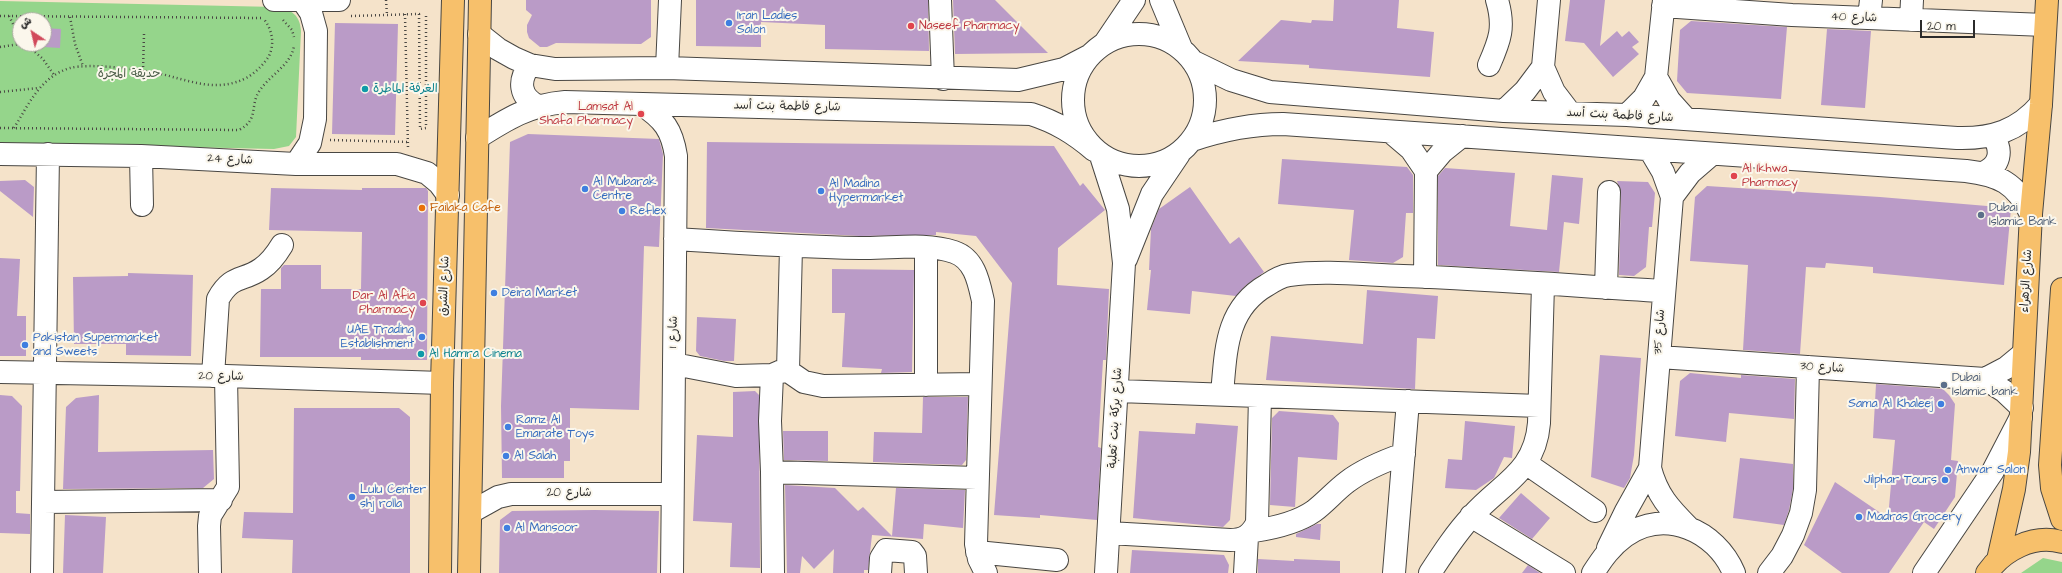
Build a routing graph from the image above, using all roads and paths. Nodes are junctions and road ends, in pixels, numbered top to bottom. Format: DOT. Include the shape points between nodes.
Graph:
graph roads {
  1 [pos="386,0"];
  2 [pos="453,0"];
  3 [pos="480,0"];
  4 [pos="940,0"];
  5 [pos="1134,0"];
  6 [pos="1161,0"];
  7 [pos="1497,0"];
  8 [pos="1549,0"];
  9 [pos="2047,0"];
  10 [pos="303,1"];
  11 [pos="670,2"];
  12 [pos="1663,3"];
  13 [pos="342,8"];
  14 [pos="1792,8"];
  15 [pos="1870,9"];
  16 [pos="1912,10"];
  17 [pos="274,13"];
  18 [pos="426,13"];
  19 [pos="405,14"];
  20 [pos="387,15"];
  21 [pos="0,16"];
  22 [pos="9,16"];
  23 [pos="70,18"];
  24 [pos="264,18"];
  25 [pos="12,22"];
  26 [pos="2045,26"];
  27 [pos="144,34"];
  28 [pos="479,34"];
  29 [pos="12,45"];
  30 [pos="0,47"];
  31 [pos="1097,50"];
  32 [pos="34,52"];
  33 [pos="1187,55"];
  34 [pos="530,65"];
  35 [pos="1490,65"];
  36 [pos="83,66"];
  37 [pos="1543,67"];
  38 [pos="667,68"];
  39 [pos="143,71"];
  40 [pos="54,75"];
  41 [pos="1656,77"];
  42 [pos="943,79"];
  43 [pos="39,88"];
  44 [pos="0,92"];
  45 [pos="641,104"];
  46 [pos="2041,104"];
  47 [pos="538,106"];
  48 [pos="1504,111"];
  49 [pos="1570,113"];
  50 [pos="1627,115"];
  51 [pos="1686,119"];
  52 [pos="0,128"];
  53 [pos="14,128"];
  54 [pos="1391,132"];
  55 [pos="1462,136"];
  56 [pos="1993,136"];
  57 [pos="326,137"];
  58 [pos="477,138"];
  59 [pos="408,142"];
  60 [pos="1186,146"];
  61 [pos="1650,150"];
  62 [pos="1098,153"];
  63 [pos="0,154"];
  64 [pos="48,154"];
  65 [pos="1712,154"];
  66 [pos="140,156"];
  67 [pos="296,164"];
  68 [pos="409,166"];
  69 [pos="1426,171"];
  70 [pos="1983,173"];
  71 [pos="1609,192"];
  72 [pos="448,195"];
  73 [pos="1672,196"];
  74 [pos="142,205"];
  75 [pos="2031,214"];
  76 [pos="675,239"];
  77 [pos="282,246"];
  78 [pos="791,247"];
  79 [pos="926,248"];
  80 [pos="1124,263"];
  81 [pos="1425,277"];
  82 [pos="1543,285"];
  83 [pos="1606,288"];
  84 [pos="2062,289"];
  85 [pos="1663,291"];
  86 [pos="2060,351"];
  87 [pos="2023,354"];
  88 [pos="1659,357"];
  89 [pos="674,364"];
  90 [pos="1808,367"];
  91 [pos="0,372"];
  92 [pos="45,372"];
  93 [pos="780,373"];
  94 [pos="220,376"];
  95 [pos="1985,379"];
  96 [pos="442,383"];
  97 [pos="980,384"];
  98 [pos="926,385"];
  99 [pos="1118,390"];
  100 [pos="1222,394"];
  101 [pos="1260,396"];
  102 [pos="1408,401"];
  103 [pos="1539,406"];
  104 [pos="2021,412"];
  105 [pos="2050,441"];
  106 [pos="1404,454"];
  107 [pos="2062,463"];
  108 [pos="1527,464"];
  109 [pos="1650,468"];
  110 [pos="772,472"];
  111 [pos="977,478"];
  112 [pos="672,494"];
  113 [pos="220,500"];
  114 [pos="43,502"];
  115 [pos="1595,511"];
  116 [pos="471,512"];
  117 [pos="1472,516"];
  118 [pos="2062,519"];
  119 [pos="1689,528"];
  120 [pos="1109,533"];
  121 [pos="1250,534"];
  122 [pos="2062,542"];
  123 [pos="976,552"];
  124 [pos="1605,555"];
  125 [pos="1057,560"];
  126 [pos="1993,566"];
  127 [pos="42,573"];
  128 [pos="210,573"];
  129 [pos="440,573"];
  130 [pos="469,573"];
  131 [pos="672,573"];
  132 [pos="773,573"];
  133 [pos="880,573"];
  134 [pos="916,573"];
  135 [pos="986,573"];
  136 [pos="1106,573"];
  137 [pos="1245,573"];
  138 [pos="1394,573"];
  139 [pos="1430,573"];
  140 [pos="1564,573"];
  141 [pos="1593,573"];
  142 [pos="1734,573"];
  143 [pos="1769,573"];
  144 [pos="1924,573"];
  1 -- 20 [label="path"];
  2 -- 72 [label="main road, شارع الشرق"];
  3 -- 28 [label="main road"];
  4 -- 42 [label="street"];
  5 -- 31 [label="street"];
  6 -- 33 [label="street"];
  7 -- 35 [label="street" via="1501,15 1500,41"];
  8 -- 37 [label="street"];
  9 -- 26 [label="main road, شارع الزهراء"];
  10 -- 13 [label="street"];
  10 -- 17 [label="street"];
  10 -- 67 [label="street" via="311,13 316,31 315,119 310,143"];
  11 -- 38 [label="street"];
  12 -- 14 [label="street, شارع 40"];
  12 -- 41 [label="street"];
  13 -- 20 [label="path"];
  14 -- 15 [label="street, شارع 40"];
  15 -- 16 [label="street, شارع 40"];
  16 -- 26 [label="street, شارع 40"];
  17 -- 24 [label="path"];
  17 -- 53 [label="path" via="288,23 292,30 294,51 289,60 258,92 254,115 239,130"];
  18 -- 19 [label="path" via="426,128 420,128 419,14"];
  19 -- 20 [label="path"];
  19 -- 59 [label="path"];
  21 -- 22 [label="path"];
  22 -- 23 [label="path"];
  22 -- 25 [label="path"];
  23 -- 24 [label="path"];
  23 -- 36 [label="path"];
  24 -- 39 [label="path" via="272,34 270,53 259,68 230,85 207,85"];
  26 -- 46 [label="main road, شارع الزهراء"];
  27 -- 39 [label="path"];
  28 -- 34 [label="street" via="498,49"];
  28 -- 58 [label="main road"];
  29 -- 30 [label="path"];
  31 -- 33 [label="street" via="1130,34 1157,36"];
  31 -- 42 [label="street" via="1064,69 1018,80"];
  31 -- 62 [label="street" via="1076,78 1072,104 1079,129"];
  32 -- 40 [label="path"];
  33 -- 48 [label="street, شارع فاطمة بنت أسد" via="1231,80 1270,92"];
  33 -- 60 [label="street" via="1203,81 1206,102 1202,122"];
  34 -- 38 [label="street" via="555,69"];
  34 -- 47 [label="street" via="524,72 522,88 531,102"];
  36 -- 39 [label="path"];
  36 -- 40 [label="path" via="63,70"];
  37 -- 48 [label="street" via="1525,91"];
  37 -- 49 [label="street" via="1554,92"];
  38 -- 42 [label="street"];
  40 -- 43 [label="path"];
  41 -- 50 [label="street" via="1644,98"];
  41 -- 51 [label="street" via="1669,100"];
  43 -- 44 [label="path"];
  43 -- 53 [label="path"];
  45 -- 47 [label="street, شارع فاطمة بنت أسد" via="565,102"];
  45 -- 62 [label="street, شارع فاطمة بنت أسد" via="1031,114 1054,122 1076,134"];
  45 -- 76 [label="street, شارع 1" via="655,113 666,125 674,140"];
  46 -- 56 [label="street, شارع فاطمة بنت أسد" via="2015,127"];
  46 -- 75 [label="main road, شارع الزهراء"];
  47 -- 58 [label="street, شارع فاطمة بنت أسد" via="510,118"];
  48 -- 49 [label="street, شارع فاطمة بنت أسد"];
  49 -- 50 [label="street, شارع فاطمة بنت أسد"];
  50 -- 51 [label="street, شارع فاطمة بنت أسد"];
  51 -- 56 [label="street, شارع فاطمة بنت أسد" via="1957,138"];
  52 -- 53 [label="path"];
  54 -- 55 [label="street"];
  54 -- 60 [label="street" via="1265,124 1229,129"];
  54 -- 69 [label="street" via="1411,149"];
  55 -- 61 [label="street"];
  55 -- 69 [label="street" via="1442,152"];
  56 -- 70 [label="street" via="2000,153 1997,162"];
  57 -- 59 [label="path" via="334,141"];
  58 -- 116 [label="main road"];
  59 -- 68 [label="path"];
  60 -- 62 [label="street" via="1162,163 1142,167 1121,165"];
  60 -- 80 [label="street, شارع بركة بنت ثعلبة" via="1152,194"];
  61 -- 65 [label="street"];
  61 -- 73 [label="street, شارع 35" via="1663,172"];
  62 -- 80 [label="street, شارع بركة بنت ثعلبة" via="1118,208"];
  63 -- 64 [label="street, شارع 24"];
  64 -- 66 [label="street, شارع 24"];
  64 -- 92 [label="street"];
  65 -- 70 [label="street"];
  65 -- 73 [label="street" via="1690,173"];
  66 -- 67 [label="street, شارع 24"];
  66 -- 74 [label="street"];
  67 -- 68 [label="street, شارع 24"];
  68 -- 72 [label="street, شارع 24" via="427,173"];
  69 -- 81 [label="street"];
  70 -- 75 [label="street" via="1999,178 2013,187 2024,199"];
  71 -- 83 [label="street"];
  72 -- 96 [label="main road, شارع الشرق"];
  73 -- 85 [label="street, شارع 35"];
  75 -- 87 [label="main road, شارع الزهراء"];
  76 -- 78 [label="street"];
  76 -- 89 [label="street, شارع 1"];
  77 -- 94 [label="street" via="269,263 231,282 218,299"];
  78 -- 79 [label="street"];
  78 -- 93 [label="street"];
  79 -- 97 [label="street" via="954,252 968,262 978,276 983,302"];
  79 -- 98 [label="street"];
  80 -- 99 [label="street, شارع بركة بنت ثعلبة"];
  81 -- 82 [label="street"];
  81 -- 100 [label="street" via="1309,273 1286,275 1266,285 1248,300 1235,318 1227,340"];
  82 -- 83 [label="street"];
  82 -- 103 [label="street"];
  83 -- 85 [label="street"];
  84 -- 86 [label="main road"];
  85 -- 88 [label="street, شارع 35"];
  86 -- 105 [label="main road"];
  87 -- 95 [label="street" via="2006,368"];
  87 -- 104 [label="main road, شارع الزهراء"];
  88 -- 90 [label="street, شارع 30"];
  88 -- 109 [label="street, شارع 35"];
  89 -- 93 [label="street" via="736,376"];
  89 -- 112 [label="street, شارع 1"];
  90 -- 95 [label="street, شارع 30"];
  90 -- 143 [label="street" via="1805,490 1801,513 1782,556"];
  91 -- 92 [label="street, شارع 20"];
  92 -- 94 [label="street, شارع 20"];
  92 -- 114 [label="street"];
  93 -- 98 [label="street" via="814,385"];
  93 -- 110 [label="street" via="770,437"];
  94 -- 96 [label="street, شارع 20"];
  94 -- 113 [label="street" via="228,487"];
  95 -- 104 [label="street, شارع 30" via="2004,391"];
  96 -- 129 [label="main road, شارع الشرق"];
  97 -- 98 [label="street"];
  97 -- 111 [label="street"];
  99 -- 100 [label="street"];
  99 -- 120 [label="street, شارع بركة بنت ثعلبة"];
  100 -- 101 [label="street"];
  101 -- 102 [label="street"];
  101 -- 121 [label="street" via="1257,523"];
  102 -- 103 [label="street"];
  102 -- 106 [label="street"];
  103 -- 108 [label="street" via="1538,437"];
  104 -- 126 [label="main road, شارع الزهراء" via="2014,489"];
  104 -- 144 [label="street" via="1993,471"];
  105 -- 107 [label="main road"];
  105 -- 118 [label="main road" via="2052,488"];
  106 -- 121 [label="street" via="1365,470 1314,511"];
  106 -- 138 [label="street"];
  108 -- 115 [label="street"];
  108 -- 117 [label="street"];
  109 -- 119 [label="street" via="1654,485 1663,500"];
  109 -- 124 [label="street"];
  110 -- 111 [label="street"];
  110 -- 132 [label="street"];
  111 -- 123 [label="street"];
  112 -- 116 [label="street, شارع 20" via="511,494 498,497"];
  112 -- 131 [label="street, شارع 1"];
  113 -- 114 [label="street"];
  113 -- 128 [label="street" via="212,512 209,526"];
  114 -- 127 [label="street"];
  116 -- 130 [label="main road"];
  117 -- 139 [label="street" via="1454,537"];
  117 -- 140 [label="street"];
  119 -- 124 [label="street" via="1666,524 1645,527 1626,535"];
  119 -- 142 [label="street" via="1703,534 1718,546"];
  120 -- 121 [label="street" via="1230,540 1239,540"];
  120 -- 136 [label="street, شارع بركة بنت ثعلبة"];
  121 -- 137 [label="street"];
  122 -- 126 [label="main road" via="2038,540 2016,547"];
  123 -- 125 [label="street"];
  123 -- 135 [label="street"];
  124 -- 141 [label="street"];
  133 -- 134 [label="street" via="881,558 886,550 912,552 915,556"];
}
